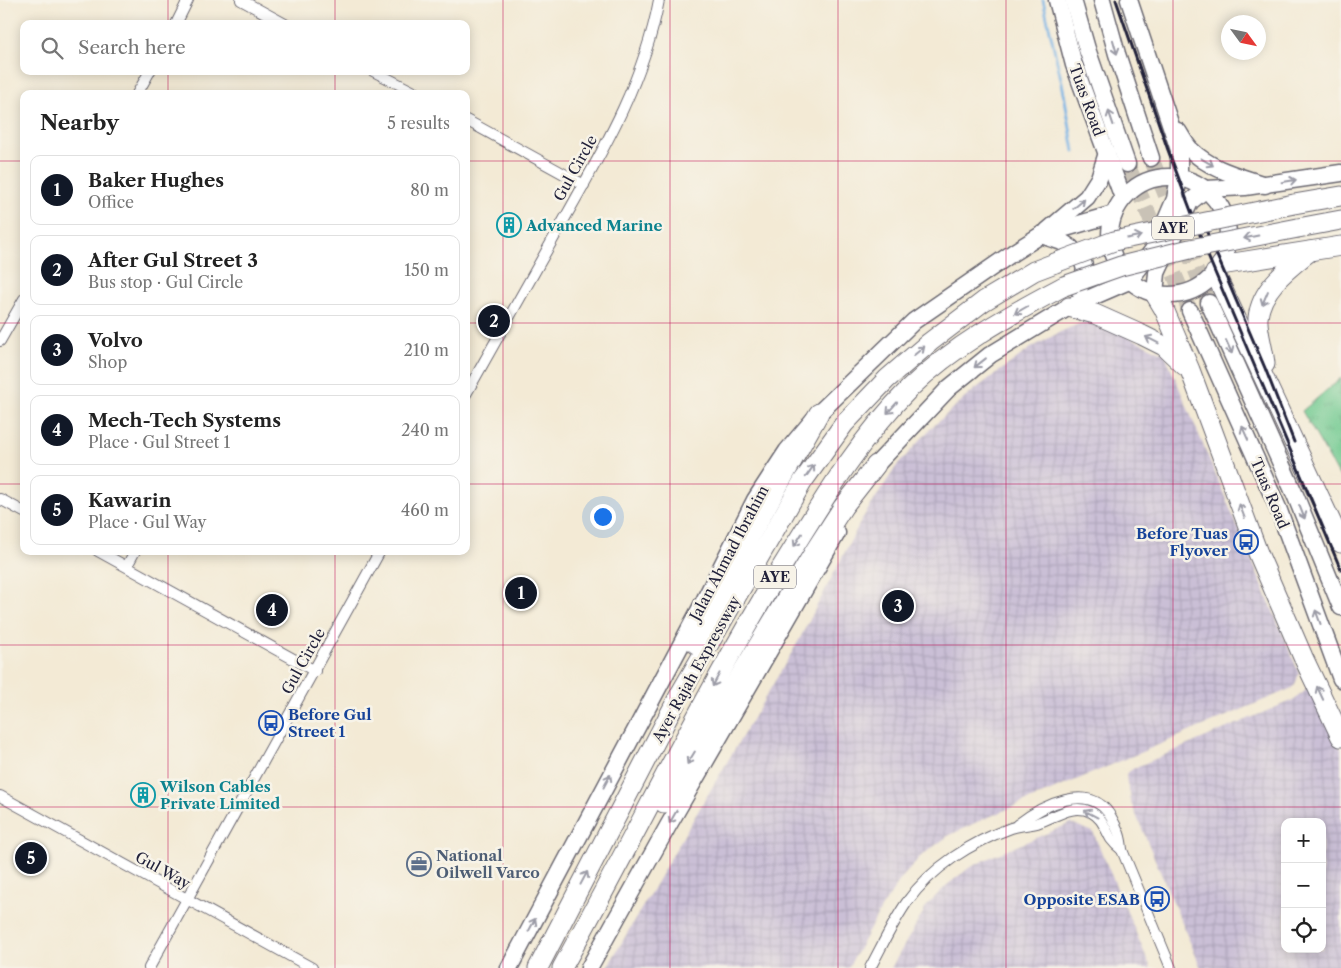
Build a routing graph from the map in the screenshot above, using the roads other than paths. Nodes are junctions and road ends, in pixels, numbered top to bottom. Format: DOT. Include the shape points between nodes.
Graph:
graph roads {
  1 [pos="188,0"];
  2 [pos="242,0"];
  3 [pos="659,0"];
  4 [pos="1057,0"];
  5 [pos="1073,0"];
  6 [pos="1102,0"];
  7 [pos="1129,0"];
  8 [pos="178,20"];
  9 [pos="279,20"];
  10 [pos="148,75"];
  11 [pos="382,75"];
  12 [pos="139,90"];
  13 [pos="410,90"];
  14 [pos="1160,96"];
  15 [pos="470,122"];
  16 [pos="1107,154"];
  17 [pos="1151,158"];
  18 [pos="1127,164"];
  19 [pos="1341,173"];
  20 [pos="1179,177"];
  21 [pos="584,185"];
  22 [pos="1265,185"];
  23 [pos="1206,189"];
  24 [pos="1341,196"];
  25 [pos="1123,198"];
  26 [pos="1114,214"];
  27 [pos="1341,220"];
  28 [pos="1041,235"];
  29 [pos="1341,246"];
  30 [pos="1310,251"];
  31 [pos="1218,269"];
  32 [pos="1129,281"];
  33 [pos="1155,294"];
  34 [pos="1209,303"];
  35 [pos="20,306"];
  36 [pos="1069,306"];
  37 [pos="1190,311"];
  38 [pos="0,341"];
  39 [pos="1190,370"];
  40 [pos="1266,381"];
  41 [pos="470,387"];
  42 [pos="819,413"];
  43 [pos="876,465"];
  44 [pos="0,499"];
  45 [pos="20,510"];
  46 [pos="1341,543"];
  47 [pos="106,555"];
  48 [pos="132,555"];
  49 [pos="378,555"];
  50 [pos="127,566"];
  51 [pos="1341,607"];
  52 [pos="314,671"];
  53 [pos="1341,679"];
  54 [pos="680,694"];
  55 [pos="1341,737"];
  56 [pos="0,796"];
  57 [pos="186,900"];
  58 [pos="575,944"];
  59 [pos="149,968"];
  60 [pos="312,968"];
  61 [pos="509,968"];
  62 [pos="538,968"];
  63 [pos="562,968"];
  64 [pos="589,968"];
  65 [pos="870,968"];
  66 [pos="1171,968"];
  1 -- 8 [label="street"];
  2 -- 9 [label="street"];
  3 -- 21 [label="street, Gul Circle" via="629,98"];
  4 -- 16 [label="main road, Tuas Road" via="1074,65"];
  18 -- 5 [label="main road, Tuas Road, one-way"];
  6 -- 17 [label="main road, one-way"];
  7 -- 14 [label="main road"];
  10 -- 12 [label="street"];
  11 -- 13 [label="street"];
  14 -- 20 [label="main road" via="1179,150"];
  14 -- 22 [label="main road, one-way" via="1190,149 1205,162"];
  15 -- 21 [label="street"];
  16 -- 25 [label="main road, Tuas Road"];
  28 -- 16 [label="main road, one-way" via="1087,197 1099,178"];
  22 -- 19 [label="main road, one-way"];
  20 -- 23 [label="main road"];
  20 -- 25 [label="main road" via="1143,183"];
  20 -- 32 [label="main road" via="1175,199 1154,250"];
  21 -- 41 [label="street, Gul Circle"];
  22 -- 23 [label="main road"];
  23 -- 31 [label="main road" via="1216,199 1227,224 1226,252"];
  23 -- 33 [label="main road" via="1190,202 1157,273"];
  54 -- 24 [label="highway, Ayer Rajah Expressway / AYE, one-way, bridge" via="803,481 844,424 887,379 984,301 1034,271 1114,241"];
  25 -- 26 [label="main road"];
  26 -- 28 [label="main road, Jalan Ahmad Ibrahim"];
  26 -- 32 [label="main road" via="1109,234 1110,247 1120,271"];
  27 -- 58 [label="highway, Ayer Rajah Expressway / AYE, one-way, bridge" via="1121,266 1064,286 982,332 909,389 877,425 829,491 774,579"];
  28 -- 36 [label="main road" via="1062,242 1083,262 1085,270 1079,290"];
  28 -- 42 [label="main road, Jalan Ahmad Ibrahim" via="914,322"];
  29 -- 30 [label="highway"];
  30 -- 31 [label="highway"];
  30 -- 40 [label="highway, one-way" via="1282,273 1266,294 1258,318"];
  31 -- 33 [label="main road" via="1203,285 1188,292 1172,296"];
  31 -- 40 [label="highway"];
  32 -- 33 [label="main road"];
  32 -- 36 [label="main road"];
  33 -- 39 [label="highway"];
  34 -- 51 [label="main road, Tuas Road, one-way" via="1296,497"];
  35 -- 38 [label="street"];
  39 -- 36 [label="highway, one-way" via="1164,346"];
  36 -- 43 [label="main road, one-way" via="990,355 949,388"];
  53 -- 37 [label="main road, Tuas Road, one-way" via="1278,508"];
  55 -- 39 [label="highway, one-way" via="1258,553"];
  40 -- 46 [label="highway"];
  42 -- 54 [label="highway" via="751,534 694,648"];
  61 -- 42 [label="main road, Jalan Ahmad Ibrahim, one-way" via="754,500 787,451"];
  43 -- 58 [label="highway, one-way" via="843,506 820,542 661,808"];
  43 -- 64 [label="main road, one-way"];
  44 -- 45 [label="street"];
  47 -- 50 [label="street"];
  48 -- 50 [label="street"];
  49 -- 52 [label="street, Gul Circle"];
  50 -- 52 [label="street"];
  52 -- 57 [label="street, Gul Circle"];
  62 -- 54 [label="highway, Ayer Rajah Expressway / AYE, one-way"];
  56 -- 57 [label="street, Gul Way"];
  57 -- 59 [label="street, Gul Circle"];
  57 -- 60 [label="street, Gul Way"];
  58 -- 63 [label="highway, Ayer Rajah Expressway / AYE"];
  65 -- 66 [label="street" via="906,903 939,868 963,851 1014,827 1033,812 1078,798 1098,803 1108,812 1122,835 1122,850"];
}
